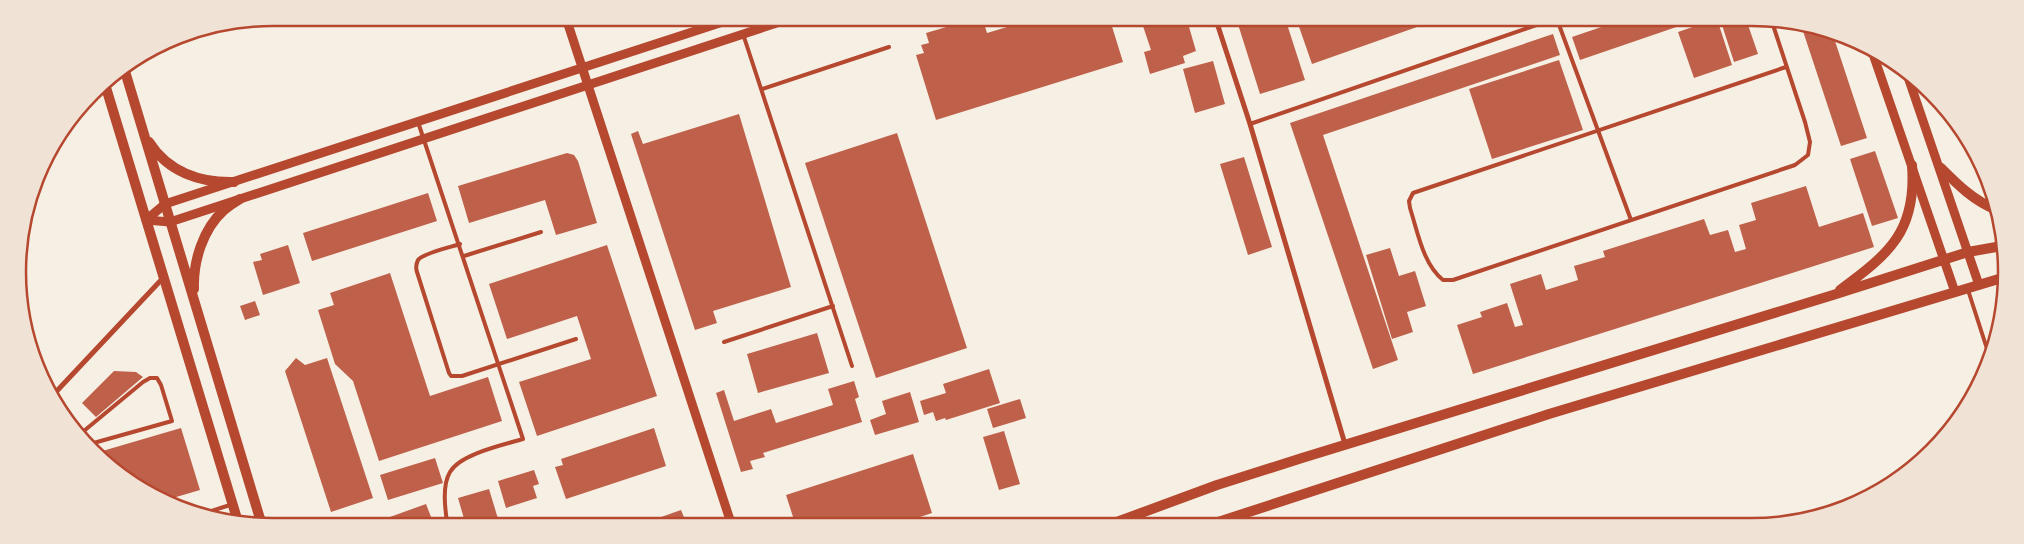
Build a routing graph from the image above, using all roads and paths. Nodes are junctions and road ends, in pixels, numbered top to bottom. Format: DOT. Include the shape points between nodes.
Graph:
graph roads {
  1 [pos="569,26"];
  2 [pos="711,26"];
  3 [pos="768,26"];
  4 [pos="1218,26"];
  5 [pos="1533,26"];
  6 [pos="1560,26"];
  7 [pos="1774,27"];
  8 [pos="743,34"];
  9 [pos="889,47"];
  10 [pos="1874,59"];
  11 [pos="1786,67"];
  12 [pos="582,68"];
  13 [pos="126,74"];
  14 [pos="1911,84"];
  15 [pos="588,85"];
  16 [pos="762,89"];
  17 [pos="107,90"];
  18 [pos="418,122"];
  19 [pos="1250,124"];
  20 [pos="1599,130"];
  21 [pos="144,134"];
  22 [pos="424,139"];
  23 [pos="1912,165"];
  24 [pos="1940,168"];
  25 [pos="234,182"];
  26 [pos="240,199"];
  27 [pos="165,204"];
  28 [pos="1989,207"];
  29 [pos="146,220"];
  30 [pos="1631,220"];
  31 [pos="170,222"];
  32 [pos="541,232"];
  33 [pos="460,244"];
  34 [pos="1996,247"];
  35 [pos="1968,252"];
  36 [pos="464,256"];
  37 [pos="1944,260"];
  38 [pos="164,278"];
  39 [pos="1998,279"];
  40 [pos="1979,285"];
  41 [pos="1967,288"];
  42 [pos="1955,292"];
  43 [pos="1833,295"];
  44 [pos="195,302"];
  45 [pos="833,306"];
  46 [pos="576,339"];
  47 [pos="724,342"];
  48 [pos="1986,346"];
  49 [pos="499,364"];
  50 [pos="852,366"];
  51 [pos="57,391"];
  52 [pos="84,431"];
  53 [pos="95,443"];
  54 [pos="1345,444"];
  55 [pos="233,504"];
  56 [pos="213,510"];
  57 [pos="236,515"];
  58 [pos="260,517"];
  59 [pos="446,518"];
  60 [pos="730,518"];
  61 [pos="1128,518"];
  62 [pos="1230,518"];
  1 -- 12 [label="street"];
  2 -- 12 [label="street"];
  3 -- 8 [label="street"];
  4 -- 19 [label="street"];
  5 -- 19 [label="lane"];
  6 -- 20 [label="lane"];
  7 -- 11 [label="lane"];
  8 -- 15 [label="street"];
  8 -- 16 [label="lane"];
  9 -- 16 [label="lane"];
  10 -- 23 [label="street"];
  11 -- 20 [label="lane"];
  11 -- 30 [label="lane" via="1805,122 1810,142 1808,155 1795,165"];
  12 -- 15 [label="street"];
  12 -- 18 [label="street"];
  13 -- 21 [label="main road"];
  14 -- 24 [label="street"];
  15 -- 22 [label="street"];
  15 -- 60 [label="street"];
  16 -- 45 [label="lane"];
  17 -- 29 [label="main road"];
  18 -- 22 [label="lane"];
  18 -- 25 [label="street"];
  19 -- 54 [label="street"];
  20 -- 30 [label="lane"];
  20 -- 30 [label="lane" via="1413,193 1410,208 1426,257 1433,272 1443,280 1453,280"];
  21 -- 25 [label="main road" via="165,162 181,172 197,179"];
  21 -- 27 [label="main road"];
  22 -- 26 [label="street"];
  22 -- 33 [label="lane"];
  23 -- 37 [label="street"];
  23 -- 43 [label="main road" via="1914,187 1902,229 1872,266"];
  24 -- 28 [label="main road"];
  24 -- 35 [label="street"];
  25 -- 27 [label="street"];
  26 -- 31 [label="street"];
  26 -- 44 [label="main road" via="224,210 203,240 193,278"];
  27 -- 29 [label="street"];
  27 -- 31 [label="main road"];
  29 -- 31 [label="street"];
  29 -- 38 [label="main road"];
  31 -- 44 [label="main road"];
  32 -- 36 [label="lane"];
  33 -- 36 [label="lane"];
  33 -- 49 [label="lane" via="424,255 416,266 449,374 462,376"];
  34 -- 35 [label="main road"];
  35 -- 37 [label="main road"];
  35 -- 40 [label="street"];
  36 -- 49 [label="lane"];
  37 -- 42 [label="street"];
  37 -- 43 [label="main road"];
  38 -- 51 [label="street"];
  38 -- 55 [label="main road"];
  39 -- 40 [label="main road"];
  40 -- 41 [label="main road"];
  41 -- 42 [label="main road"];
  41 -- 48 [label="lane"];
  42 -- 62 [label="main road" via="1549,414"];
  43 -- 54 [label="main road"];
  44 -- 58 [label="main road"];
  45 -- 47 [label="lane"];
  45 -- 50 [label="lane"];
  46 -- 49 [label="lane"];
  49 -- 59 [label="lane" via="523,439 462,460 450,473 444,499"];
  52 -- 53 [label="lane" via="143,382 157,378 172,421"];
  54 -- 61 [label="main road"];
  55 -- 56 [label="lane"];
  55 -- 57 [label="main road"];
}
